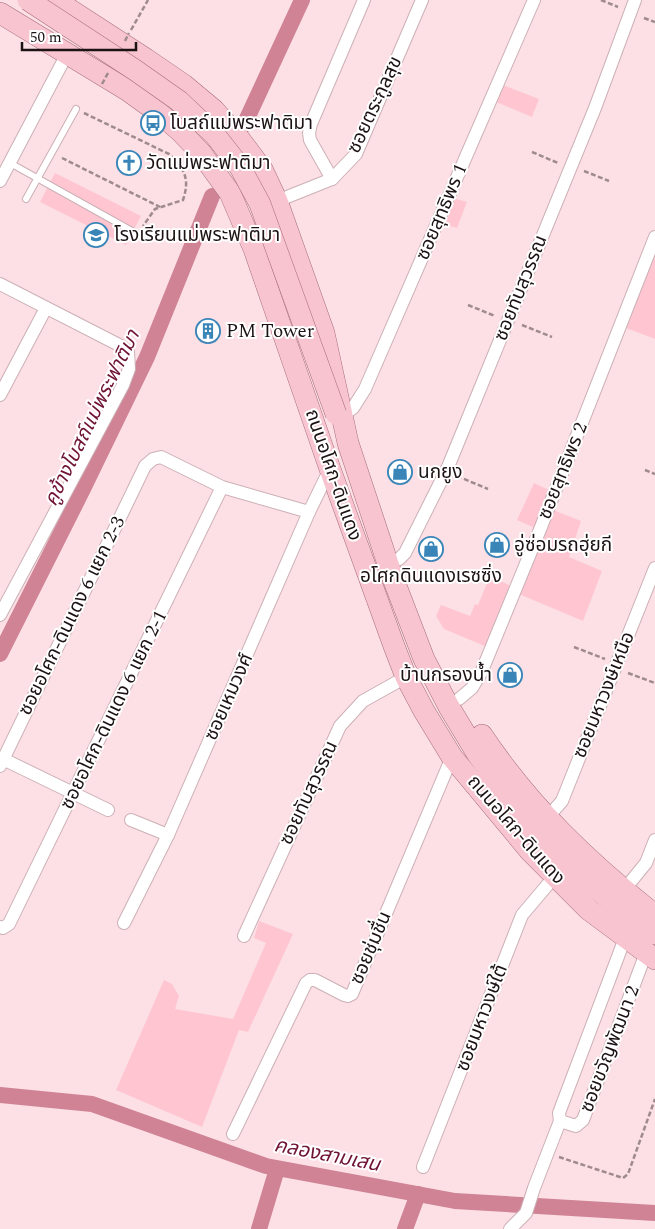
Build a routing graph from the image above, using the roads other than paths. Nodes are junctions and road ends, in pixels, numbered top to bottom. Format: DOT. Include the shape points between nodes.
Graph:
graph roads {
  1 [pos="28,0"];
  2 [pos="54,0"];
  3 [pos="364,0"];
  4 [pos="422,0"];
  5 [pos="534,0"];
  6 [pos="633,6"];
  7 [pos="0,13"];
  8 [pos="67,54"];
  9 [pos="76,109"];
  10 [pos="10,163"];
  11 [pos="37,179"];
  12 [pos="332,179"];
  13 [pos="0,182"];
  14 [pos="26,199"];
  15 [pos="277,201"];
  16 [pos="140,236"];
  17 [pos="655,237"];
  18 [pos="0,284"];
  19 [pos="46,308"];
  20 [pos="0,395"];
  21 [pos="340,421"];
  22 [pos="330,470"];
  23 [pos="222,487"];
  24 [pos="309,512"];
  25 [pos="388,563"];
  26 [pos="655,568"];
  27 [pos="401,600"];
  28 [pos="0,616"];
  29 [pos="406,677"];
  30 [pos="459,699"];
  31 [pos="452,757"];
  32 [pos="2,762"];
  33 [pos="74,793"];
  34 [pos="108,810"];
  35 [pos="546,818"];
  36 [pos="131,820"];
  37 [pos="168,835"];
  38 [pos="655,840"];
  39 [pos="650,866"];
  40 [pos="555,876"];
  41 [pos="624,890"];
  42 [pos="655,915"];
  43 [pos="124,922"];
  44 [pos="0,927"];
  45 [pos="244,936"];
  46 [pos="625,938"];
  47 [pos="652,949"];
  48 [pos="560,1120"];
  49 [pos="233,1134"];
  50 [pos="423,1167"];
  51 [pos="510,1229"];
  1 -- 21 [label="main road, bridge" via="179,101 214,135 240,167 260,204"];
  2 -- 15 [label="main road, ถนนอโศก-ดินแดง" via="146,59 214,110 262,169"];
  3 -- 12 [label="street" via="309,133"];
  4 -- 12 [label="street, ซอยตระกูลสุข" via="356,154"];
  5 -- 21 [label="street, ซอยสุทธิพร 1" via="365,389 354,408"];
  6 -- 25 [label="street, ซอยทับสุวรรณ" via="446,471 405,553"];
  7 -- 8 [label="main road, ถนนอโศก-ดินแดง"];
  8 -- 10 [label="street"];
  8 -- 22 [label="main road, ถนนอโศก-ดินแดง" via="127,90 180,131 230,193 254,249"];
  9 -- 11 [label="lane"];
  10 -- 11 [label="lane"];
  10 -- 13 [label="street"];
  11 -- 14 [label="lane"];
  11 -- 16 [label="lane"];
  12 -- 15 [label="street, ซอยตระกูลสุข"];
  15 -- 21 [label="main road, ถนนอโศก-ดินแดง" via="324,333"];
  17 -- 30 [label="street, ซอยสุทธิพร 2" via="481,672 472,688"];
  18 -- 19 [label="street"];
  19 -- 20 [label="street"];
  19 -- 28 [label="street" via="121,346 128,352 129,369"];
  21 -- 25 [label="main road, ถนนอโศก-ดินแดง"];
  22 -- 24 [label="street, ซอยเหมวงศ์"];
  22 -- 29 [label="main road, ถนนอโศก-ดินแดง"];
  23 -- 24 [label="street"];
  23 -- 32 [label="street, ซอยอโศก-ดินแดง 6 แยก 2-3" via="161,457 145,466"];
  23 -- 33 [label="street, ซอยอโศก-ดินแดง 6 แยก 2-1"];
  24 -- 37 [label="street, ซอยเหมวงศ์"];
  25 -- 27 [label="main road, ถนนอโศก-ดินแดง"];
  26 -- 35 [label="street, ซอยมหาวงษ์เหนือ" via="562,801"];
  27 -- 30 [label="main road, ถนนอโศก-ดินแดง"];
  27 -- 47 [label="main road, ถนนอโศก-ดินแดง" via="424,659 478,754 546,841 584,879 624,912"];
  29 -- 31 [label="main road, ถนนอโศก-ดินแดง"];
  29 -- 45 [label="street, ซอยทับสุวรรณ" via="363,701 340,726"];
  30 -- 35 [label="main road, ถนนอโศก-ดินแดง" via="488,743"];
  31 -- 40 [label="main road, ถนนอโศก-ดินแดง" via="530,851"];
  31 -- 49 [label="street, ซอยชุ่มชื่น" via="352,994 344,996 315,980 306,983"];
  32 -- 33 [label="street"];
  33 -- 34 [label="street"];
  33 -- 44 [label="street, ซอยอโศก-ดินแดง 6 แยก 2-1" via="10,924"];
  35 -- 41 [label="main road, ถนนอโศก-ดินแดง"];
  36 -- 37 [label="street"];
  37 -- 43 [label="street, ซอยเหมวงศ์"];
  38 -- 39 [label="street"];
  39 -- 41 [label="street"];
  40 -- 46 [label="main road, ถนนอโศก-ดินแดง" via="589,910"];
  40 -- 50 [label="street, ซอยมหาวงษ์ใต้" via="522,915"];
  41 -- 42 [label="main road, ถนนอโศก-ดินแดง"];
  46 -- 47 [label="main road, ถนนอโศก-ดินแดง"];
  46 -- 48 [label="street, ซอยขวัญพัฒนา 2" via="559,1113"];
  47 -- 48 [label="street, ซอยขวัญพัฒนา 2" via="582,1120 576,1126"];
  48 -- 51 [label="street, ซอยขวัญพัฒนา 2" via="526,1213"];
}
